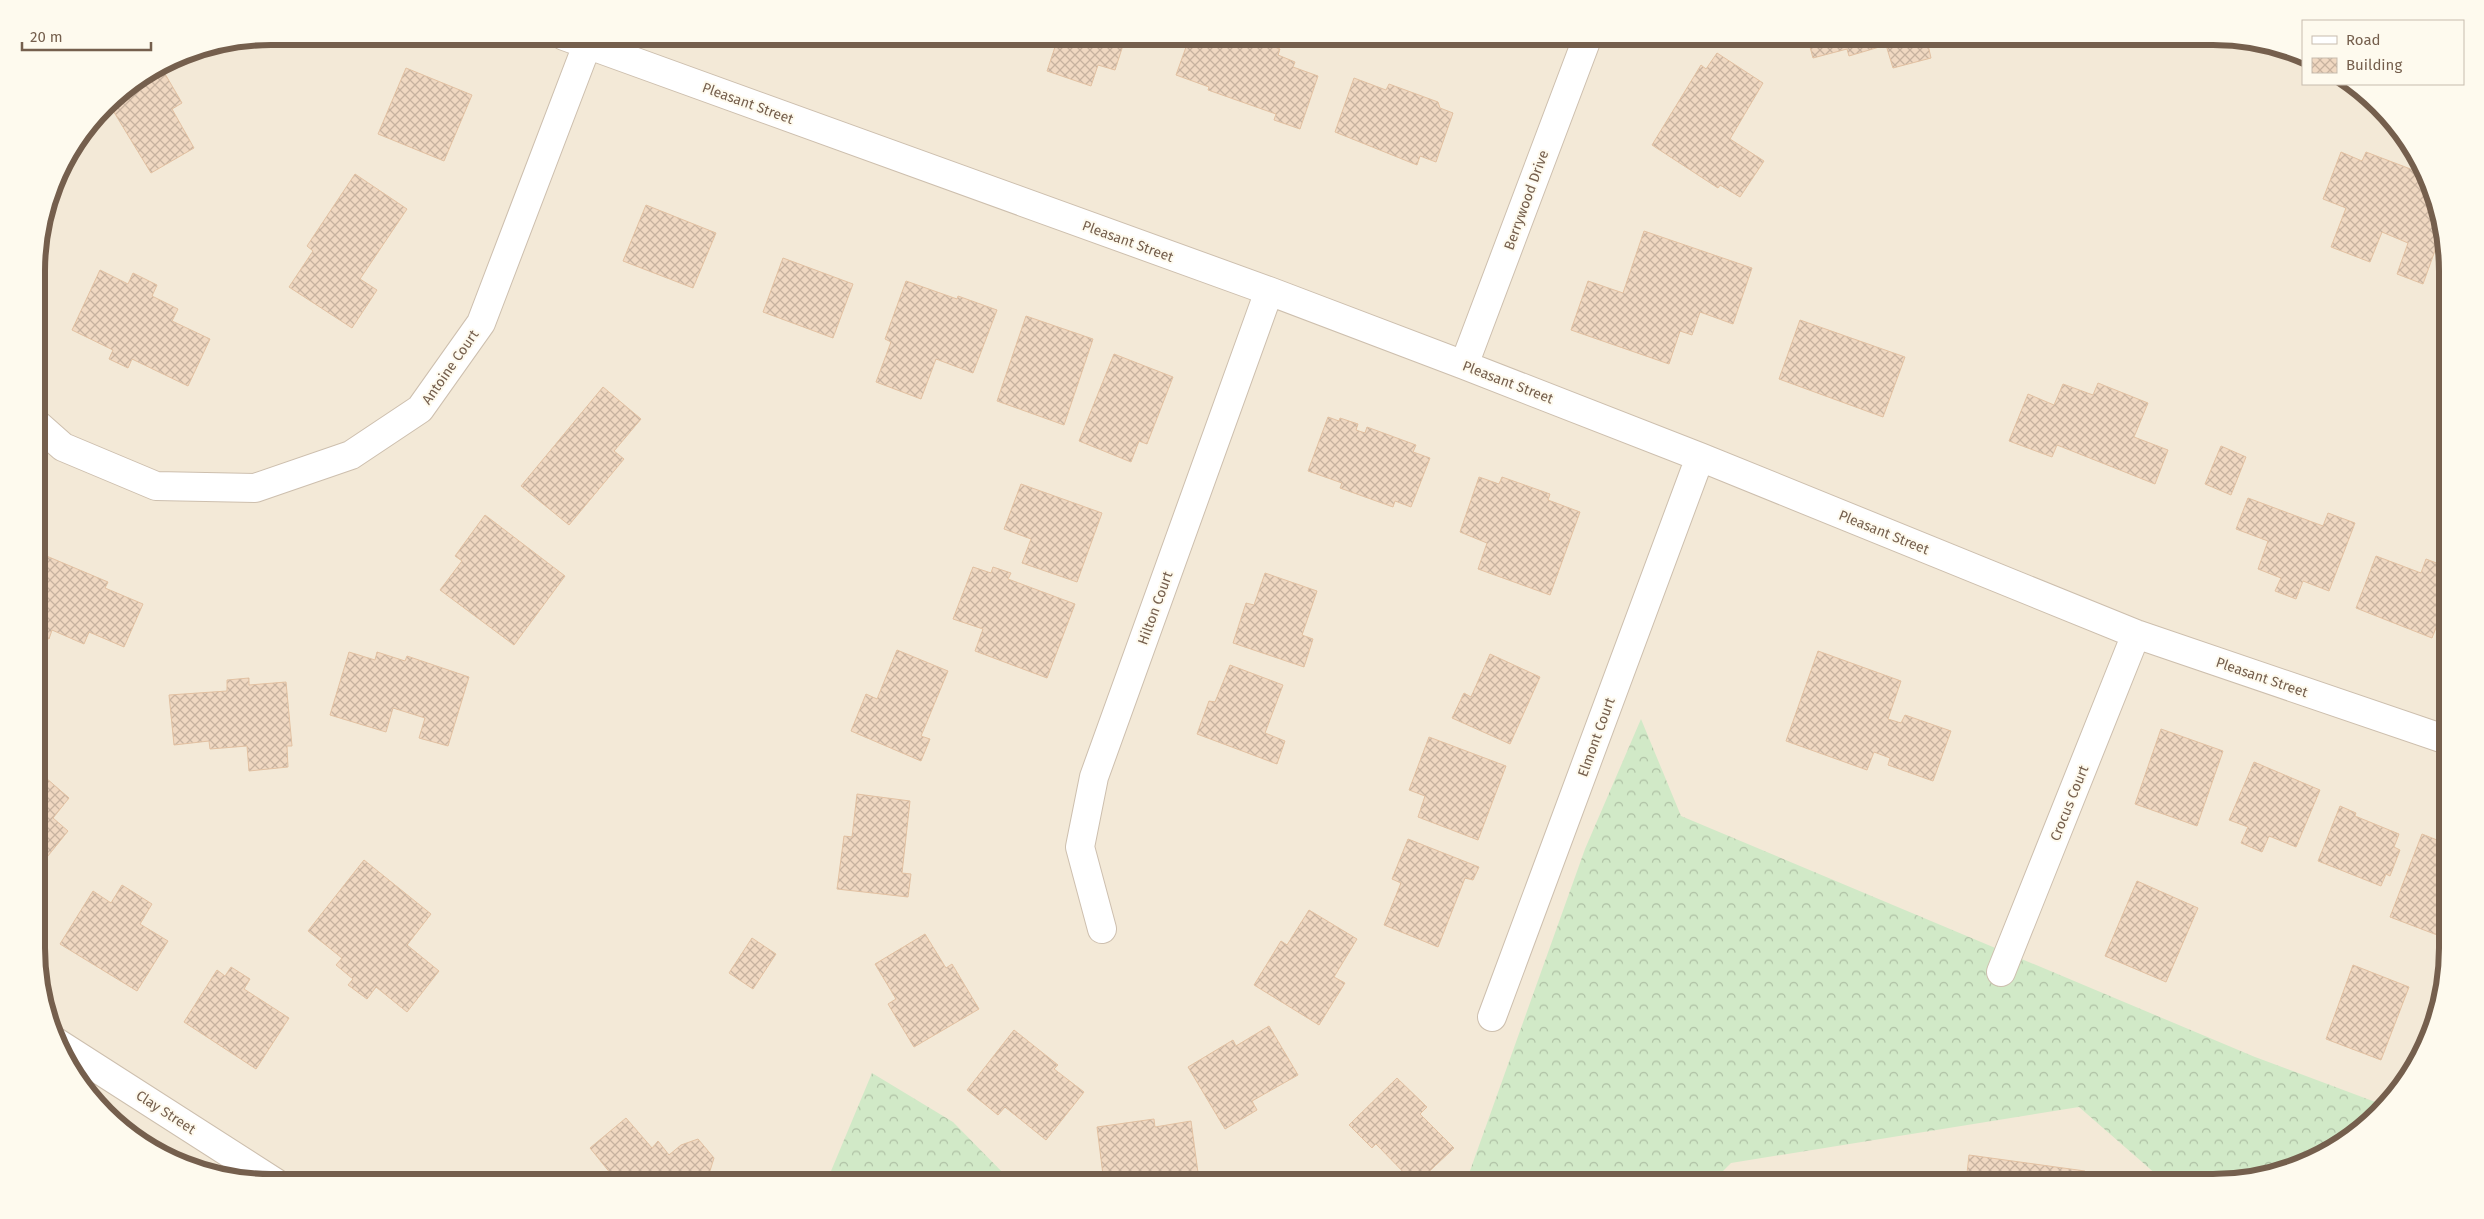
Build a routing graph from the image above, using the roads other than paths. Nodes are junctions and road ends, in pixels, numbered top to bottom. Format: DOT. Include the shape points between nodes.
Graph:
graph roads {
  1 [pos="574,45"];
  2 [pos="586,45"];
  3 [pos="1582,45"];
  4 [pos="1269,291"];
  5 [pos="1464,365"];
  6 [pos="45,431"];
  7 [pos="1700,458"];
  8 [pos="2136,634"];
  9 [pos="2439,737"];
  10 [pos="1102,929"];
  11 [pos="2001,972"];
  12 [pos="1492,1018"];
  13 [pos="69,1051"];
  14 [pos="262,1174"];
  1 -- 6 [label="street, Antoine Court" via="481,323 420,409 351,456 255,488 156,486 63,447"];
  2 -- 4 [label="street, Pleasant Street"];
  3 -- 5 [label="street, Berrywood Drive"];
  4 -- 5 [label="street, Pleasant Street"];
  4 -- 10 [label="street, Hilton Court" via="1094,777 1080,847"];
  5 -- 7 [label="street, Pleasant Street"];
  7 -- 8 [label="street, Pleasant Street"];
  7 -- 12 [label="street, Elmont Court"];
  8 -- 9 [label="street, Pleasant Street"];
  8 -- 11 [label="street, Crocus Court"];
  13 -- 14 [label="street, Clay Street"];
}
